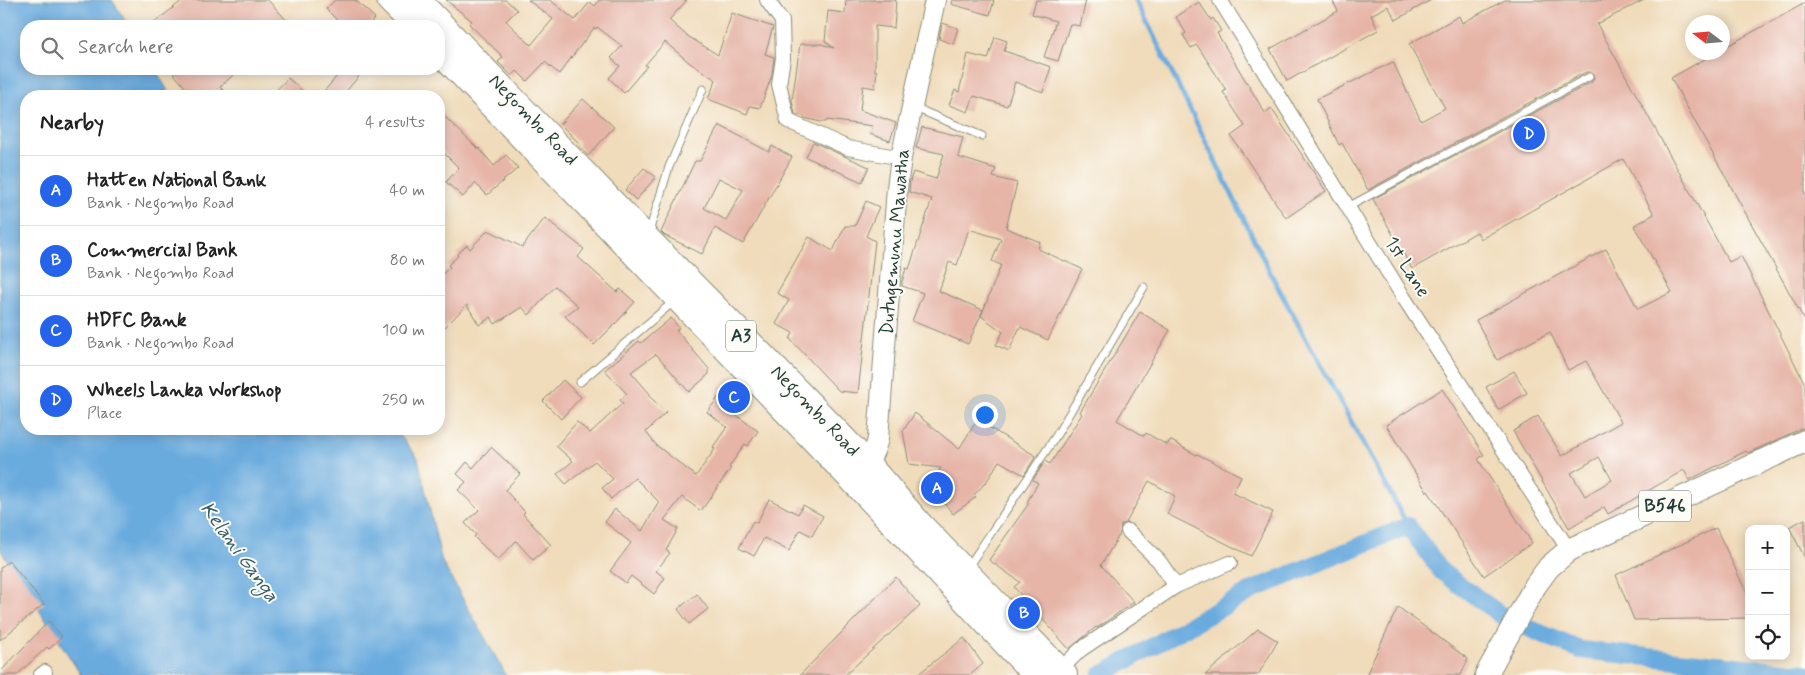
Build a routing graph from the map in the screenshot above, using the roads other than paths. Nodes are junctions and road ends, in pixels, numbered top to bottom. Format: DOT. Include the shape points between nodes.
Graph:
graph roads {
  1 [pos="390,0"];
  2 [pos="417,0"];
  3 [pos="767,0"];
  4 [pos="935,0"];
  5 [pos="1220,0"];
  6 [pos="410,20"];
  7 [pos="436,20"];
  8 [pos="445,29"];
  9 [pos="445,56"];
  10 [pos="1589,77"];
  11 [pos="703,89"];
  12 [pos="912,107"];
  13 [pos="982,136"];
  14 [pos="901,158"];
  15 [pos="1348,207"];
  16 [pos="647,239"];
  17 [pos="1144,287"];
  18 [pos="678,298"];
  19 [pos="580,382"];
  20 [pos="1805,441"];
  21 [pos="860,471"];
  22 [pos="1128,531"];
  23 [pos="1569,550"];
  24 [pos="1230,563"];
  25 [pos="965,572"];
  26 [pos="1176,586"];
  27 [pos="1491,666"];
  28 [pos="1053,674"];
  1 -- 6 [label="highway"];
  2 -- 7 [label="highway, Negombo Road / A3"];
  3 -- 14 [label="street" via="782,21 784,58 779,84 788,122 848,148"];
  4 -- 12 [label="street, Dutugemunu Mawatha"];
  5 -- 15 [label="street, 1st Lane"];
  8 -- 16 [label="highway, Negombo Road / A3"];
  9 -- 18 [label="highway, Negombo Road / A3"];
  10 -- 15 [label="lane"];
  11 -- 16 [label="lane" via="669,167"];
  12 -- 13 [label="lane"];
  12 -- 14 [label="street, Dutugemunu Mawatha"];
  14 -- 21 [label="street, Dutugemunu Mawatha" via="878,438 874,453"];
  15 -- 23 [label="street, 1st Lane"];
  16 -- 21 [label="highway, Negombo Road / A3"];
  17 -- 25 [label="lane" via="1056,436"];
  18 -- 19 [label="lane"];
  18 -- 21 [label="highway, Negombo Road / A3"];
  20 -- 23 [label="main road, B546"];
  21 -- 25 [label="highway, Negombo Road / A3" via="919,524"];
  21 -- 28 [label="highway, Negombo Road / A3"];
  22 -- 26 [label="street" via="1159,561"];
  23 -- 27 [label="main road, B546" via="1549,567 1535,586"];
  24 -- 26 [label="street"];
  25 -- 28 [label="highway, Negombo Road / A3"];
  26 -- 28 [label="street" via="1080,650"];
}
